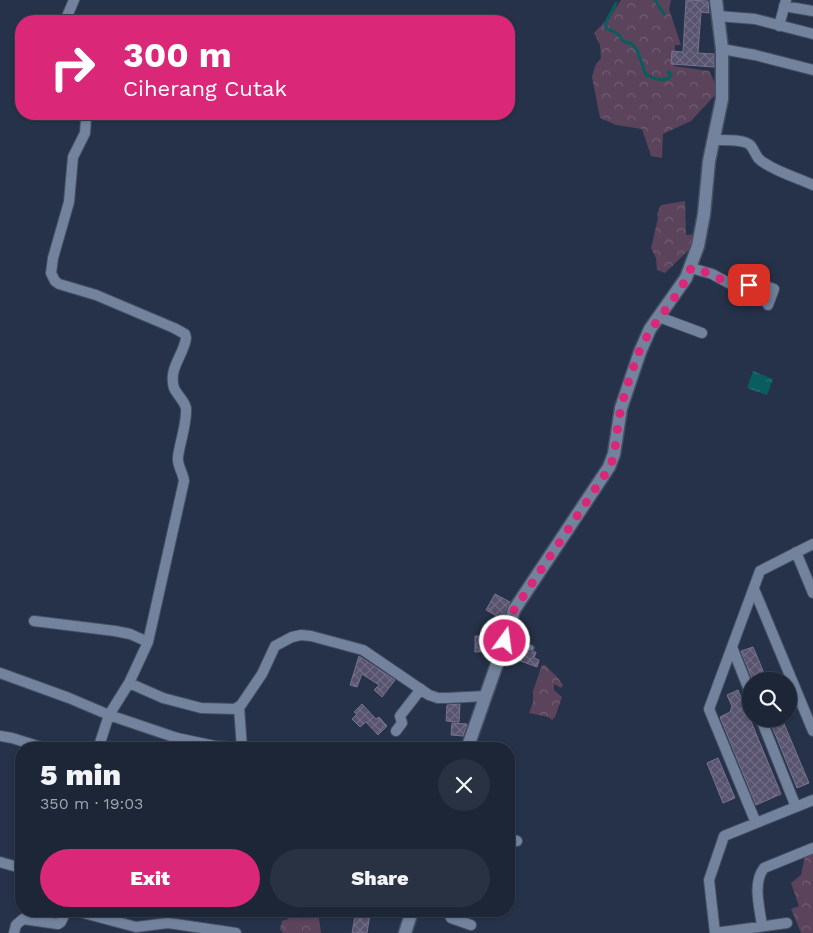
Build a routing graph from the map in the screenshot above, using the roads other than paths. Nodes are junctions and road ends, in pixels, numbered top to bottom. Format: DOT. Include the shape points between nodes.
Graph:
graph roads {
  1 [pos="74,0"];
  2 [pos="716,0"];
  3 [pos="785,3"];
  4 [pos="813,11"];
  5 [pos="68,15"];
  6 [pos="718,16"];
  7 [pos="779,26"];
  8 [pos="813,34"];
  9 [pos="722,49"];
  10 [pos="813,70"];
  11 [pos="86,120"];
  12 [pos="713,140"];
  13 [pos="813,185"];
  14 [pos="691,268"];
  15 [pos="768,306"];
  16 [pos="659,317"];
  17 [pos="702,333"];
  18 [pos="813,544"];
  19 [pos="796,552"];
  20 [pos="754,589"];
  21 [pos="813,593"];
  22 [pos="34,621"];
  23 [pos="505,641"];
  24 [pos="148,642"];
  25 [pos="732,647"];
  26 [pos="531,648"];
  27 [pos="742,672"];
  28 [pos="0,673"];
  29 [pos="129,683"];
  30 [pos="421,689"];
  31 [pos="486,696"];
  32 [pos="239,707"];
  33 [pos="109,715"];
  34 [pos="764,727"];
  35 [pos="396,731"];
  36 [pos="813,732"];
  37 [pos="0,736"];
  38 [pos="22,742"];
  39 [pos="100,742"];
  40 [pos="196,742"];
  41 [pos="242,742"];
  42 [pos="470,742"];
  43 [pos="813,800"];
  44 [pos="796,806"];
  45 [pos="756,823"];
  46 [pos="813,848"];
  47 [pos="0,862"];
  48 [pos="15,866"];
  49 [pos="63,917"];
  50 [pos="98,917"];
  51 [pos="410,917"];
  52 [pos="451,917"];
  53 [pos="787,923"];
  54 [pos="471,925"];
  55 [pos="762,926"];
  56 [pos="14,933"];
  57 [pos="236,933"];
  58 [pos="406,933"];
  59 [pos="715,933"];
  1 -- 5 [label="street"];
  2 -- 6 [label="street"];
  3 -- 4 [label="street"];
  3 -- 7 [label="street"];
  6 -- 7 [label="street" via="749,18"];
  6 -- 9 [label="street"];
  7 -- 8 [label="street"];
  9 -- 10 [label="street"];
  9 -- 12 [label="street" via="722,99"];
  11 -- 24 [label="street" via="86,129 74,157 69,202 51,266 52,277 59,284 96,295 174,328 186,338 173,376 174,388 186,408 178,462 184,481"];
  12 -- 13 [label="street" via="745,142 763,163"];
  12 -- 14 [label="street" via="701,230"];
  14 -- 15 [label="street" via="712,274 738,288 747,288 751,281 773,289"];
  14 -- 16 [label="street"];
  16 -- 17 [label="street"];
  16 -- 23 [label="street" via="634,368 621,408 610,467 514,610"];
  18 -- 19 [label="street"];
  19 -- 20 [label="street" via="760,571"];
  19 -- 21 [label="street"];
  20 -- 25 [label="street"];
  20 -- 36 [label="street"];
  22 -- 24 [label="street" via="115,631"];
  23 -- 26 [label="lane"];
  23 -- 31 [label="street"];
  24 -- 29 [label="street"];
  25 -- 27 [label="street"];
  25 -- 45 [label="street" via="709,709"];
  28 -- 33 [label="street"];
  29 -- 32 [label="street" via="163,698 201,708 229,710"];
  29 -- 33 [label="street"];
  30 -- 31 [label="street" via="438,698"];
  30 -- 32 [label="street" via="363,650 297,636 275,646 262,674"];
  30 -- 35 [label="street" via="400,716 402,723"];
  31 -- 42 [label="street"];
  32 -- 41 [label="street"];
  33 -- 39 [label="street"];
  33 -- 40 [label="street"];
  34 -- 44 [label="street"];
  37 -- 38 [label="street"];
  43 -- 44 [label="street"];
  44 -- 45 [label="street"];
  45 -- 59 [label="street" via="724,836 708,880"];
  46 -- 55 [label="street" via="764,868 759,874 757,885"];
  47 -- 48 [label="street"];
  49 -- 56 [label="street" via="58,924 23,919"];
  50 -- 57 [label="street" via="136,927 168,923"];
  51 -- 58 [label="street"];
  52 -- 54 [label="street"];
  53 -- 55 [label="street"];
  55 -- 59 [label="street"];
}
